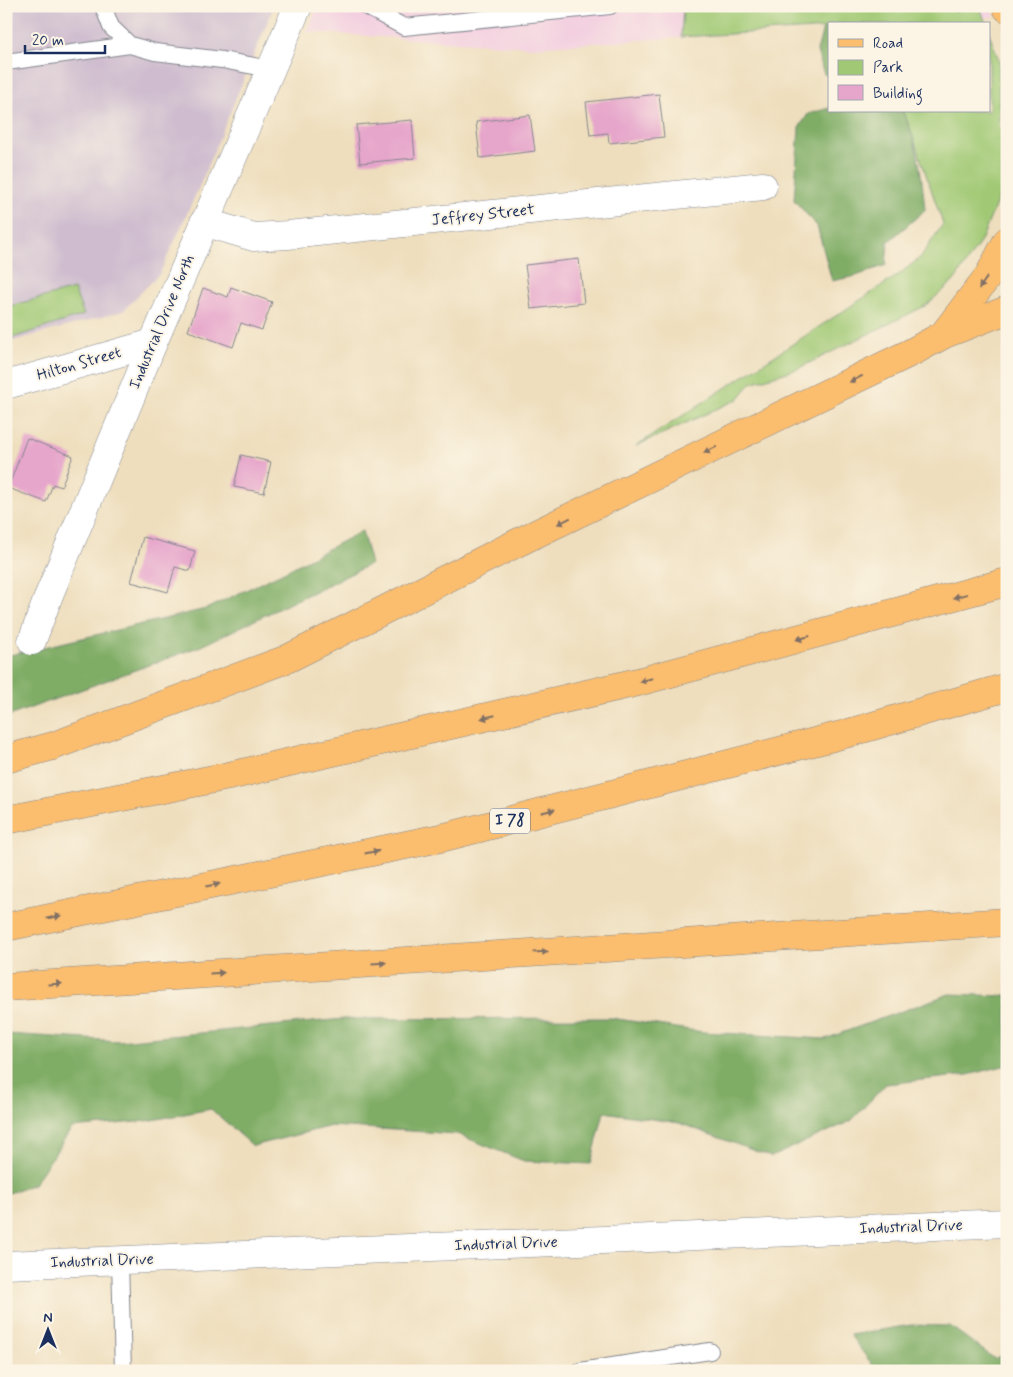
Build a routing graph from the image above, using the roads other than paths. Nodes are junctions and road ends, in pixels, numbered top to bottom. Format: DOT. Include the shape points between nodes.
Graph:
graph roads {
  1 [pos="103,6"];
  2 [pos="298,6"];
  3 [pos="365,6"];
  4 [pos="610,6"];
  5 [pos="544,10"];
  6 [pos="130,45"];
  7 [pos="6,62"];
  8 [pos="270,69"];
  9 [pos="763,186"];
  10 [pos="204,222"];
  11 [pos="1007,241"];
  12 [pos="1007,310"];
  13 [pos="943,335"];
  14 [pos="153,343"];
  15 [pos="6,385"];
  16 [pos="1007,582"];
  17 [pos="32,641"];
  18 [pos="1007,687"];
  19 [pos="6,759"];
  20 [pos="6,820"];
  21 [pos="1007,922"];
  22 [pos="6,927"];
  23 [pos="6,987"];
  24 [pos="1007,1223"];
  25 [pos="120,1260"];
  26 [pos="6,1265"];
  27 [pos="710,1351"];
  28 [pos="123,1371"];
  29 [pos="580,1371"];
  1 -- 6 [label="lane" via="111,27"];
  2 -- 8 [label="street, Industrial Drive North"];
  3 -- 5 [label="lane" via="404,27"];
  4 -- 5 [label="lane"];
  6 -- 7 [label="lane"];
  6 -- 8 [label="lane" via="155,52"];
  8 -- 10 [label="street, Industrial Drive North"];
  9 -- 10 [label="street, Jeffrey Street" via="288,235 254,237"];
  10 -- 14 [label="street, Industrial Drive North"];
  11 -- 13 [label="highway, one-way" via="989,275"];
  12 -- 13 [label="highway"];
  13 -- 19 [label="highway, one-way" via="287,659 53,746"];
  14 -- 15 [label="street, Hilton Street"];
  14 -- 17 [label="street, Industrial Drive North"];
  16 -- 20 [label="highway, one-way" via="638,682 228,776"];
  22 -- 18 [label="highway, I 78, one-way" via="445,837 845,734"];
  23 -- 21 [label="highway, one-way"];
  24 -- 25 [label="street, Industrial Drive"];
  25 -- 26 [label="street, Industrial Drive"];
  25 -- 28 [label="lane"];
  27 -- 29 [label="lane"];
}
